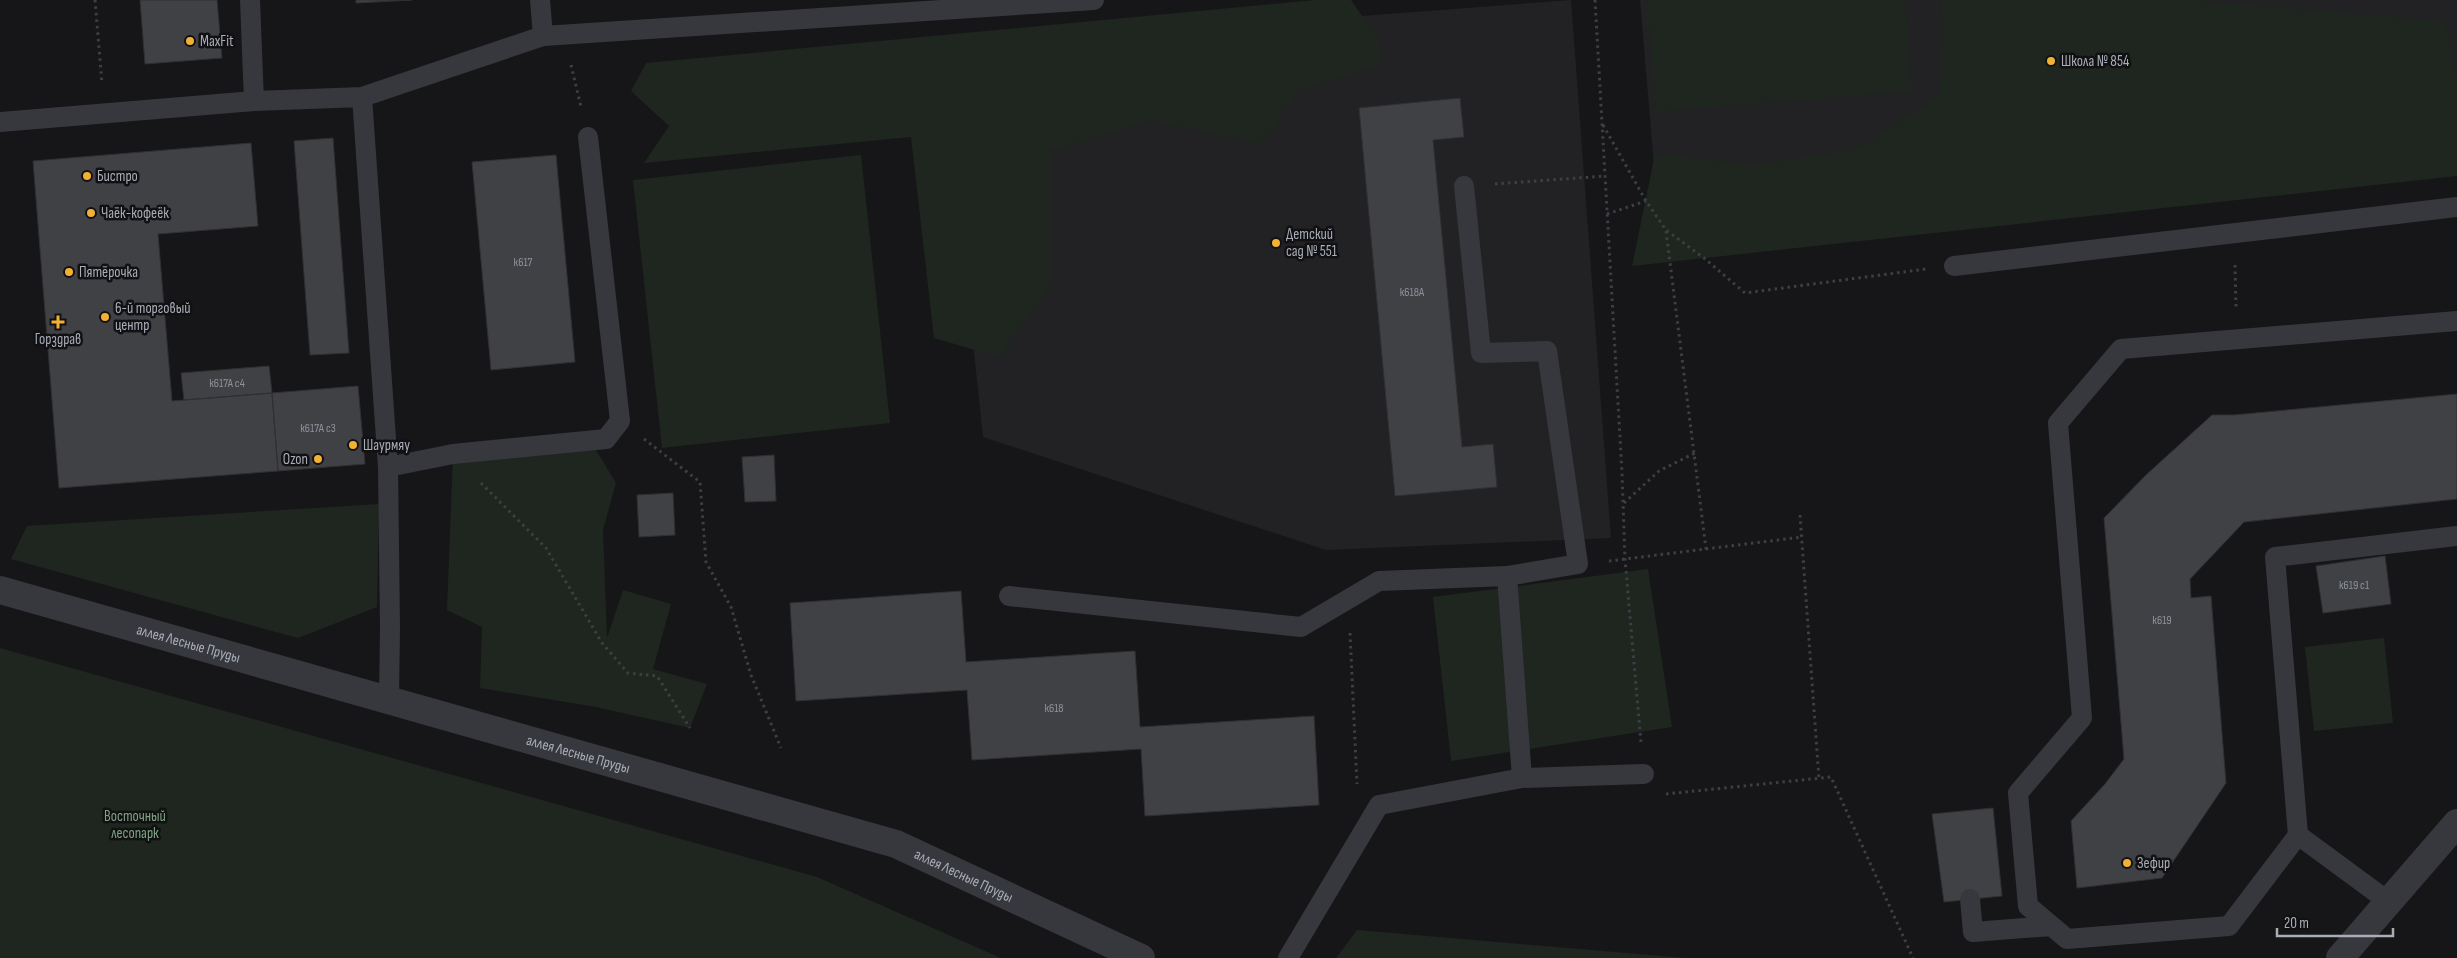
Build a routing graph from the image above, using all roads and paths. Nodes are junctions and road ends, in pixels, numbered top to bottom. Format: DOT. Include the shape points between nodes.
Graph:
graph roads {
  1 [pos="95,0"];
  2 [pos="250,0"];
  3 [pos="540,0"];
  4 [pos="1094,0"];
  5 [pos="1595,0"];
  6 [pos="564,35"];
  7 [pos="543,36"];
  8 [pos="362,97"];
  9 [pos="254,101"];
  10 [pos="105,114"];
  11 [pos="0,122"];
  12 [pos="1602,124"];
  13 [pos="588,137"];
  14 [pos="1605,176"];
  15 [pos="1464,186"];
  16 [pos="1646,201"];
  17 [pos="2457,207"];
  18 [pos="1607,214"];
  19 [pos="1666,230"];
  20 [pos="2234,233"];
  21 [pos="1954,266"];
  22 [pos="2457,321"];
  23 [pos="2236,339"];
  24 [pos="620,421"];
  25 [pos="453,454"];
  26 [pos="1695,454"];
  27 [pos="388,467"];
  28 [pos="1623,503"];
  29 [pos="1800,515"];
  30 [pos="2457,536"];
  31 [pos="1802,537"];
  32 [pos="1706,549"];
  33 [pos="1625,559"];
  34 [pos="1507,576"];
  35 [pos="0,590"];
  36 [pos="1010,596"];
  37 [pos="1348,599"];
  38 [pos="388,698"];
  39 [pos="690,728"];
  40 [pos="781,748"];
  41 [pos="1644,774"];
  42 [pos="1831,777"];
  43 [pos="1522,778"];
  44 [pos="1818,778"];
  45 [pos="2457,823"];
  46 [pos="2298,835"];
  47 [pos="1360,837"];
  48 [pos="1970,899"];
  49 [pos="2389,902"];
  50 [pos="2051,926"];
  51 [pos="1141,958"];
  52 [pos="1288,958"];
  53 [pos="1913,958"];
  54 [pos="2340,958"];
  1 -- 10 [label="path"];
  2 -- 9 [label="lane"];
  3 -- 7 [label="lane"];
  4 -- 6 [label="lane"];
  5 -- 12 [label="path"];
  6 -- 7 [label="lane"];
  6 -- 13 [label="path"];
  7 -- 8 [label="lane"];
  8 -- 9 [label="lane"];
  8 -- 27 [label="lane"];
  9 -- 10 [label="lane"];
  10 -- 11 [label="lane"];
  12 -- 14 [label="path"];
  12 -- 16 [label="path"];
  13 -- 24 [label="lane"];
  14 -- 15 [label="path"];
  14 -- 18 [label="path"];
  15 -- 34 [label="lane" via="1481,353 1547,351 1578,564"];
  16 -- 18 [label="path"];
  16 -- 19 [label="path"];
  17 -- 20 [label="lane"];
  18 -- 28 [label="path"];
  19 -- 21 [label="path" via="1745,293"];
  19 -- 26 [label="path"];
  20 -- 21 [label="lane"];
  20 -- 23 [label="path"];
  22 -- 23 [label="lane"];
  23 -- 50 [label="lane" via="2121,349 2058,423 2082,718 2018,793 2028,906"];
  24 -- 25 [label="lane" via="606,439"];
  24 -- 40 [label="path" via="700,482 706,562 731,607 751,675"];
  25 -- 27 [label="lane"];
  25 -- 39 [label="path" via="546,548 602,643 628,673 657,676"];
  26 -- 28 [label="path" via="1659,471"];
  26 -- 32 [label="path"];
  27 -- 38 [label="lane"];
  28 -- 33 [label="path"];
  29 -- 31 [label="path"];
  30 -- 46 [label="lane" via="2275,557"];
  31 -- 32 [label="path"];
  31 -- 44 [label="path"];
  32 -- 33 [label="path"];
  33 -- 41 [label="path"];
  34 -- 37 [label="lane" via="1379,581"];
  34 -- 43 [label="lane"];
  35 -- 38 [label="street, аллея Лесные Пруды"];
  36 -- 37 [label="lane" via="1301,627"];
  37 -- 47 [label="path"];
  38 -- 51 [label="street, аллея Лесные Пруды" via="896,844"];
  41 -- 43 [label="lane"];
  42 -- 53 [label="path"];
  43 -- 47 [label="lane" via="1379,805"];
  45 -- 49 [label="street"];
  46 -- 49 [label="lane"];
  46 -- 50 [label="lane" via="2229,926 2067,939"];
  47 -- 52 [label="lane"];
  48 -- 50 [label="lane" via="1973,932"];
  49 -- 54 [label="street"];
}
